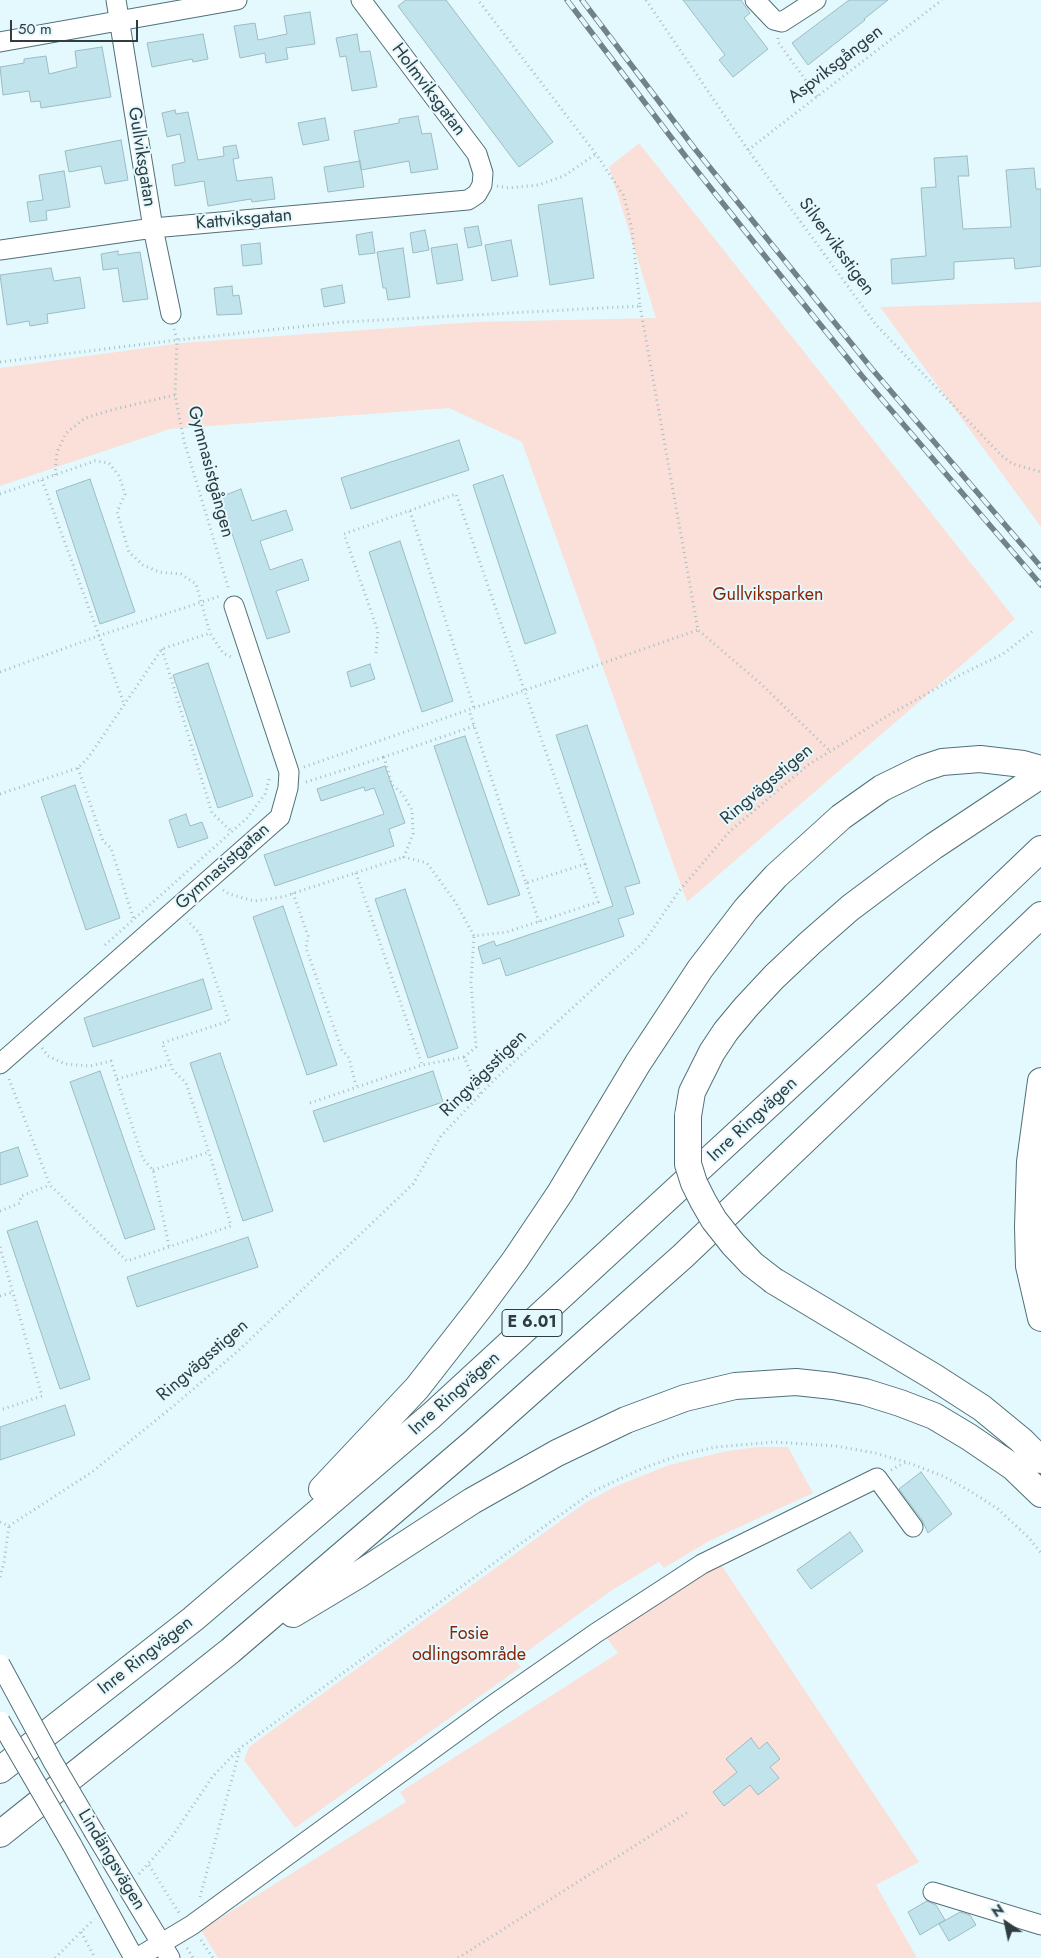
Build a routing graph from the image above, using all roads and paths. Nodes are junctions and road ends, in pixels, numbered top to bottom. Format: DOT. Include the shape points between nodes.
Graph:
graph roads {
  1 [pos="116,0"];
  2 [pos="236,0"];
  3 [pos="360,0"];
  4 [pos="478,0"];
  5 [pos="646,0"];
  6 [pos="755,0"];
  7 [pos="816,0"];
  8 [pos="942,0"];
  9 [pos="120,22"];
  10 [pos="782,22"];
  11 [pos="0,42"];
  12 [pos="818,97"];
  13 [pos="748,150"];
  14 [pos="596,154"];
  15 [pos="482,185"];
  16 [pos="153,228"];
  17 [pos="0,250"];
  18 [pos="640,306"];
  19 [pos="171,314"];
  20 [pos="177,340"];
  21 [pos="0,362"];
  22 [pos="175,395"];
  23 [pos="1041,472"];
  24 [pos="55,475"];
  25 [pos="42,480"];
  26 [pos="0,494"];
  27 [pos="410,511"];
  28 [pos="232,599"];
  29 [pos="202,601"];
  30 [pos="698,630"];
  31 [pos="1034,630"];
  32 [pos="210,633"];
  33 [pos="98,636"];
  34 [pos="162,649"];
  35 [pos="232,650"];
  36 [pos="376,653"];
  37 [pos="0,672"];
  38 [pos="524,690"];
  39 [pos="124,704"];
  40 [pos="474,708"];
  41 [pos="469,710"];
  42 [pos="474,726"];
  43 [pos="830,751"];
  44 [pos="384,757"];
  45 [pos="78,768"];
  46 [pos="1041,769"];
  47 [pos="270,775"];
  48 [pos="1041,775"];
  49 [pos="289,780"];
  50 [pos="0,794"];
  51 [pos="231,832"];
  52 [pos="1041,849"];
  53 [pos="404,857"];
  54 [pos="585,864"];
  55 [pos="356,873"];
  56 [pos="209,879"];
  57 [pos="526,883"];
  58 [pos="293,893"];
  59 [pos="176,909"];
  60 [pos="1041,915"];
  61 [pos="134,920"];
  62 [pos="539,922"];
  63 [pos="474,936"];
  64 [pos="98,951"];
  65 [pos="33,1035"];
  66 [pos="464,1057"];
  67 [pos="1,1063"];
  68 [pos="170,1064"];
  69 [pos="422,1065"];
  70 [pos="117,1079"];
  71 [pos="1041,1081"];
  72 [pos="356,1086"];
  73 [pos="481,1094"];
  74 [pos="310,1103"];
  75 [pos="209,1152"];
  76 [pos="153,1170"];
  77 [pos="50,1185"];
  78 [pos="0,1211"];
  79 [pos="169,1246"];
  80 [pos="0,1247"];
  81 [pos="13,1292"];
  82 [pos="0,1296"];
  83 [pos="1041,1318"];
  84 [pos="0,1410"];
  85 [pos="1041,1460"];
  86 [pos="1041,1494"];
  87 [pos="0,1522"];
  88 [pos="9,1526"];
  89 [pos="913,1526"];
  90 [pos="1041,1553"];
  91 [pos="0,1578"];
  92 [pos="193,1619"];
  93 [pos="230,1651"];
  94 [pos="0,1664"];
  95 [pos="0,1721"];
  96 [pos="240,1748"];
  97 [pos="0,1770"];
  98 [pos="688,1812"];
  99 [pos="0,1834"];
  100 [pos="149,1865"];
  101 [pos="137,1876"];
  102 [pos="933,1892"];
  103 [pos="95,1918"];
  104 [pos="186,1920"];
  105 [pos="1041,1925"];
  106 [pos="81,1932"];
  107 [pos="165,1951"];
  108 [pos="55,1958"];
  109 [pos="95,1958"];
  110 [pos="136,1958"];
  111 [pos="194,1958"];
  112 [pos="458,1958"];
  1 -- 9 [label="street, Gullviksgatan"];
  2 -- 9 [label="street"];
  3 -- 15 [label="street, Holmviksgatan" via="477,154 483,173"];
  4 -- 14 [label="path"];
  5 -- 13 [label="path, Silverviksstigen"];
  6 -- 10 [label="street" via="774,20"];
  7 -- 10 [label="street"];
  8 -- 12 [label="path, Aspviksgången"];
  9 -- 11 [label="street"];
  9 -- 16 [label="street, Gullviksgatan"];
  10 -- 12 [label="path" via="778,42"];
  12 -- 13 [label="path, Aspviksgången"];
  13 -- 23 [label="path, Silverviksstigen" via="877,326 1002,456 1013,464"];
  14 -- 15 [label="path" via="564,176 538,186 509,188"];
  14 -- 18 [label="path" via="624,196 632,230"];
  15 -- 16 [label="street, Kattviksgatan" via="468,200"];
  16 -- 17 [label="street, Kattviksgatan"];
  16 -- 19 [label="street, Gullviksgatan"];
  18 -- 20 [label="path" via="343,322"];
  18 -- 30 [label="path"];
  19 -- 20 [label="path, Gymnasistgången"];
  20 -- 21 [label="path"];
  20 -- 22 [label="path, Gymnasistgången"];
  22 -- 24 [label="path" via="85,418 66,433 56,452"];
  22 -- 28 [label="path, Gymnasistgången" via="184,441"];
  24 -- 25 [label="path"];
  24 -- 29 [label="path" via="95,461 109,462 119,476 125,494 117,512 130,552 143,565 159,572 182,574 196,584"];
  25 -- 26 [label="path"];
  25 -- 33 [label="path"];
  27 -- 36 [label="path" via="344,534 378,631"];
  27 -- 38 [label="path" via="456,494"];
  27 -- 40 [label="path"];
  28 -- 29 [label="path"];
  28 -- 49 [label="street"];
  29 -- 32 [label="path"];
  29 -- 33 [label="path"];
  30 -- 38 [label="path"];
  30 -- 43 [label="path" via="760,683"];
  31 -- 43 [label="path, Ringvägsstigen" via="1003,654 960,675"];
  32 -- 34 [label="path"];
  32 -- 35 [label="path" via="223,652 235,659"];
  33 -- 37 [label="path"];
  33 -- 39 [label="path"];
  34 -- 39 [label="path"];
  34 -- 51 [label="path" via="212,813"];
  38 -- 40 [label="path"];
  38 -- 54 [label="path"];
  39 -- 45 [label="path"];
  40 -- 41 [label="path"];
  41 -- 42 [label="path"];
  41 -- 49 [label="path"];
  42 -- 44 [label="path"];
  42 -- 57 [label="path"];
  43 -- 73 [label="path, Ringvägsstigen" via="730,831 679,891 644,942"];
  44 -- 49 [label="path"];
  44 -- 53 [label="path" via="392,785 412,810 413,834"];
  45 -- 50 [label="path"];
  45 -- 61 [label="path" via="103,841 111,848"];
  46 -- 92 [label="highway" via="980,759 942,762 921,769 882,788 834,823 776,876 700,969 515,1260 417,1388"];
  47 -- 51 [label="path" via="265,794 247,818"];
  48 -- 85 [label="highway, bridge" via="934,846 850,908 774,977 726,1031 712,1052 692,1092 688,1116 688,1164 694,1183 714,1220 752,1264 774,1281 982,1408"];
  49 -- 56 [label="street, Gymnasistgatan" via="280,817"];
  51 -- 61 [label="path"];
  52 -- 92 [label="highway, Inre Ringvägen / E 6.01" via="876,1006 432,1415"];
  53 -- 55 [label="path"];
  53 -- 63 [label="path" via="427,863 456,903"];
  54 -- 57 [label="path"];
  54 -- 62 [label="path" via="598,902"];
  55 -- 58 [label="path"];
  55 -- 69 [label="path"];
  56 -- 58 [label="path" via="229,894 254,901"];
  56 -- 59 [label="street, Gymnasistgatan"];
  57 -- 62 [label="path"];
  58 -- 72 [label="path" via="308,936 306,948 342,1050 349,1058"];
  59 -- 65 [label="street, Gymnasistgatan"];
  59 -- 68 [label="path" via="200,934 229,1020 162,1043"];
  60 -- 93 [label="highway, E 6.01" via="683,1256 474,1442"];
  61 -- 64 [label="path"];
  62 -- 63 [label="path" via="508,932"];
  63 -- 66 [label="path" via="471,982 476,1047"];
  65 -- 67 [label="street, Gymnasistgatan"];
  65 -- 70 [label="path" via="48,1056 65,1064 90,1066 111,1061"];
  66 -- 69 [label="path"];
  66 -- 73 [label="path"];
  67 -- 77 [label="path"];
  68 -- 70 [label="path"];
  68 -- 75 [label="path" via="186,1083"];
  69 -- 72 [label="path"];
  70 -- 76 [label="path" via="143,1159"];
  71 -- 83 [label="highway" via="1030,1162 1028,1227 1029,1266"];
  72 -- 74 [label="path"];
  73 -- 88 [label="path, Ringvägsstigen" via="441,1136 413,1184 238,1351 92,1472"];
  75 -- 76 [label="path"];
  75 -- 79 [label="path" via="231,1226"];
  76 -- 79 [label="path"];
  77 -- 78 [label="path" via="21,1196 20,1203"];
  77 -- 79 [label="path" via="127,1261"];
  80 -- 81 [label="path"];
  81 -- 82 [label="path"];
  81 -- 84 [label="path" via="42,1396"];
  86 -- 93 [label="highway" via="1013,1467 969,1437 934,1416 900,1403 865,1392 796,1382 735,1386 685,1398 626,1420 557,1453 472,1501 358,1575"];
  87 -- 88 [label="path"];
  88 -- 91 [label="path"];
  89 -- 104 [label="street" via="878,1478 702,1564 596,1633"];
  90 -- 96 [label="path" via="998,1508 970,1491 943,1476 874,1453 836,1446 774,1442 677,1456 594,1491"];
  92 -- 97 [label="highway, Inre Ringvägen / E 6.01"];
  93 -- 99 [label="highway, E 6.01"];
  94 -- 107 [label="street, Lindängsvägen, bridge" via="53,1762"];
  95 -- 110 [label="street, Lindängsvägen, bridge"];
  96 -- 100 [label="path" via="213,1776"];
  96 -- 104 [label="path"];
  98 -- 112 [label="path"];
  100 -- 101 [label="path"];
  100 -- 104 [label="path"];
  102 -- 105 [label="street"];
  103 -- 106 [label="path"];
  104 -- 107 [label="street"];
  104 -- 111 [label="path" via="185,1944"];
  106 -- 108 [label="path"];
  106 -- 109 [label="path"];
  107 -- 110 [label="street"];
}
